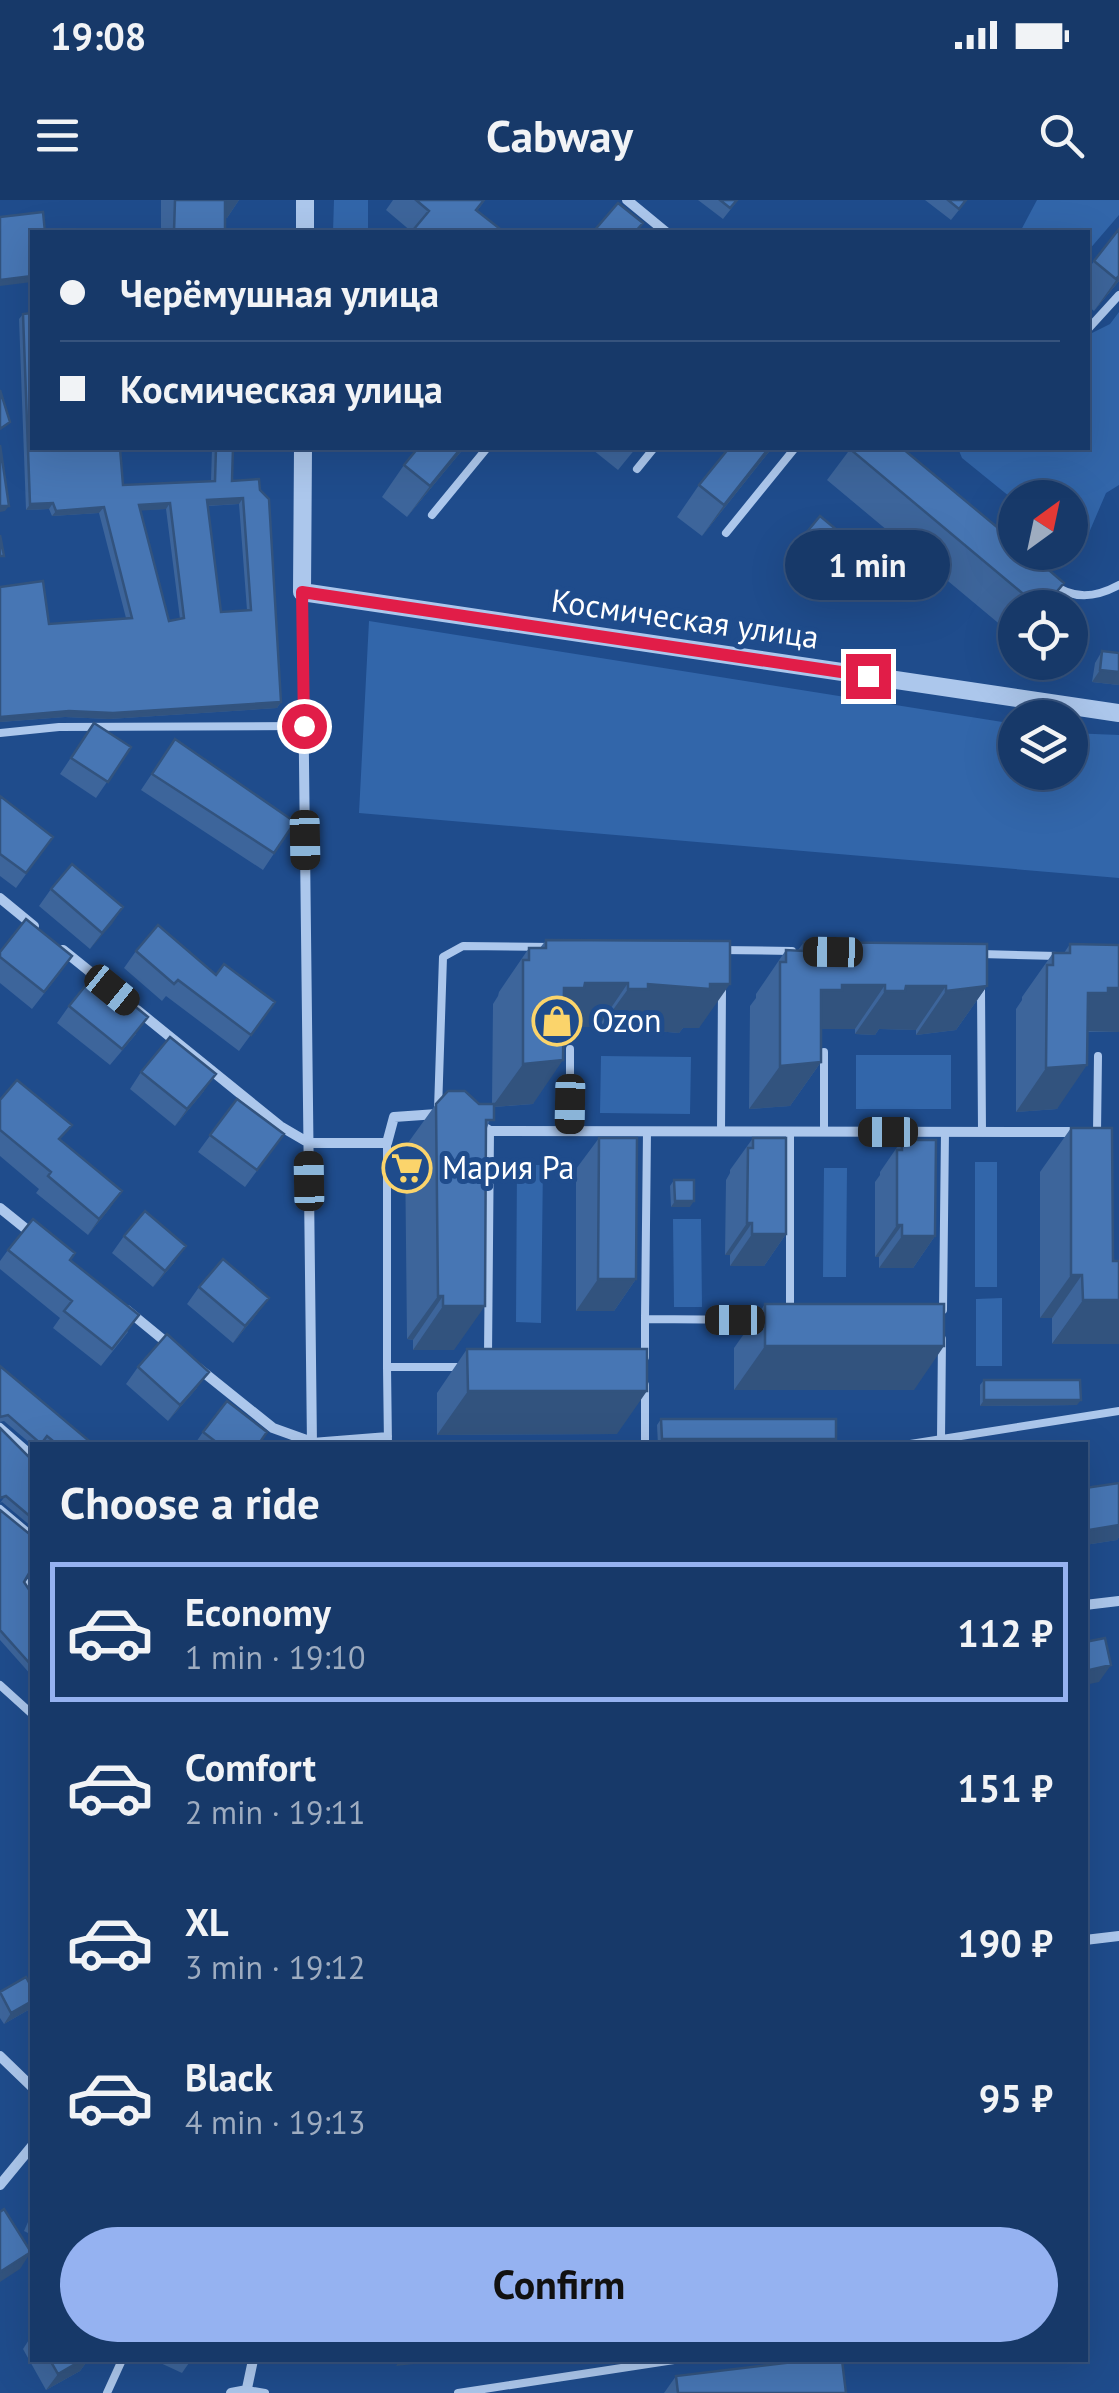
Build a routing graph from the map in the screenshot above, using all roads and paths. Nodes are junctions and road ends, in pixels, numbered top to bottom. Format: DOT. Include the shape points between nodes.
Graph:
graph roads {
  1 [pos="305,200"];
  2 [pos="626,200"];
  3 [pos="304,230"];
  4 [pos="663,230"];
  5 [pos="1119,294"];
  6 [pos="1090,327"];
  7 [pos="303,450"];
  8 [pos="485,450"];
  9 [pos="652,450"];
  10 [pos="793,450"];
  11 [pos="637,469"];
  12 [pos="432,514"];
  13 [pos="726,533"];
  14 [pos="1046,578"];
  15 [pos="1119,585"];
  16 [pos="302,592"];
  17 [pos="1119,713"];
  18 [pos="304,726"];
  19 [pos="0,733"];
  20 [pos="0,898"];
  21 [pos="44,934"];
  22 [pos="59,946"];
  23 [pos="567,947"];
  24 [pos="703,950"];
  25 [pos="722,950"];
  26 [pos="802,951"];
  27 [pos="961,954"];
  28 [pos="981,954"];
  29 [pos="1060,956"];
  30 [pos="118,994"];
  31 [pos="132,1006"];
  32 [pos="570,1049"];
  33 [pos="824,1052"];
  34 [pos="1098,1056"];
  35 [pos="438,1114"];
  36 [pos="490,1130"];
  37 [pos="570,1131"];
  38 [pos="646,1131"];
  39 [pos="722,1131"];
  40 [pos="790,1131"];
  41 [pos="824,1131"];
  42 [pos="945,1132"];
  43 [pos="982,1132"];
  44 [pos="1097,1132"];
  45 [pos="1110,1132"];
  46 [pos="387,1143"];
  47 [pos="309,1144"];
  48 [pos="0,1208"];
  49 [pos="51,1249"];
  50 [pos="110,1296"];
  51 [pos="645,1319"];
  52 [pos="773,1320"];
  53 [pos="790,1320"];
  54 [pos="387,1367"];
  55 [pos="471,1367"];
  56 [pos="488,1367"];
  57 [pos="1119,1410"];
  58 [pos="0,1427"];
  59 [pos="941,1439"];
  60 [pos="388,1440"];
  61 [pos="309,1442"];
  62 [pos="312,1442"];
  63 [pos="337,1442"];
  64 [pos="645,1442"];
  65 [pos="922,1442"];
  66 [pos="30,1453"];
  67 [pos="0,1509"];
  68 [pos="30,1534"];
  69 [pos="1119,1601"];
  70 [pos="1088,1606"];
  71 [pos="0,1685"];
  72 [pos="30,1712"];
  73 [pos="1119,1936"];
  74 [pos="1088,1940"];
  75 [pos="0,2056"];
  76 [pos="30,2084"];
  77 [pos="30,2148"];
  78 [pos="0,2186"];
  79 [pos="121,2362"];
  80 [pos="253,2362"];
  81 [pos="661,2362"];
  82 [pos="246,2392"];
  83 [pos="107,2393"];
  84 [pos="231,2393"];
  85 [pos="265,2393"];
  86 [pos="458,2393"];
  1 -- 3 [label="street"];
  2 -- 4 [label="street"];
  5 -- 6 [label="lane"];
  7 -- 16 [label="street"];
  8 -- 12 [label="lane"];
  9 -- 11 [label="lane"];
  10 -- 13 [label="lane"];
  14 -- 15 [label="lane" via="1060,590 1086,596"];
  16 -- 17 [label="street, Космическая улица"];
  16 -- 18 [label="street"];
  18 -- 19 [label="lane"];
  18 -- 47 [label="street"];
  20 -- 21 [label="street"];
  22 -- 30 [label="street"];
  23 -- 35 [label="lane" via="463,946 443,957"];
  24 -- 25 [label="lane"];
  25 -- 26 [label="lane"];
  25 -- 39 [label="lane"];
  27 -- 28 [label="lane"];
  28 -- 29 [label="lane"];
  28 -- 43 [label="lane"];
  31 -- 47 [label="street"];
  32 -- 37 [label="lane"];
  33 -- 41 [label="lane"];
  34 -- 44 [label="lane"];
  35 -- 36 [label="street"];
  35 -- 46 [label="street" via="394,1118"];
  36 -- 37 [label="street"];
  36 -- 56 [label="lane"];
  37 -- 38 [label="street"];
  38 -- 39 [label="street"];
  38 -- 51 [label="lane"];
  39 -- 40 [label="street"];
  40 -- 41 [label="street"];
  40 -- 53 [label="lane"];
  41 -- 42 [label="street"];
  42 -- 43 [label="street"];
  42 -- 59 [label="lane"];
  43 -- 44 [label="street"];
  44 -- 45 [label="street"];
  46 -- 47 [label="street"];
  46 -- 54 [label="lane"];
  47 -- 62 [label="street"];
  48 -- 49 [label="street"];
  50 -- 61 [label="street" via="273,1428"];
  51 -- 52 [label="lane"];
  51 -- 64 [label="lane"];
  54 -- 55 [label="lane"];
  54 -- 60 [label="lane"];
  57 -- 59 [label="lane"];
  58 -- 66 [label="lane"];
  59 -- 65 [label="lane"];
  60 -- 63 [label="lane"];
  67 -- 68 [label="lane"];
  69 -- 70 [label="street"];
  71 -- 72 [label="lane"];
  73 -- 74 [label="street"];
  75 -- 76 [label="street"];
  77 -- 78 [label="street"];
  79 -- 83 [label="lane"];
  80 -- 82 [label="street"];
  81 -- 86 [label="lane"];
  82 -- 84 [label="street"];
  82 -- 85 [label="lane"];
}
